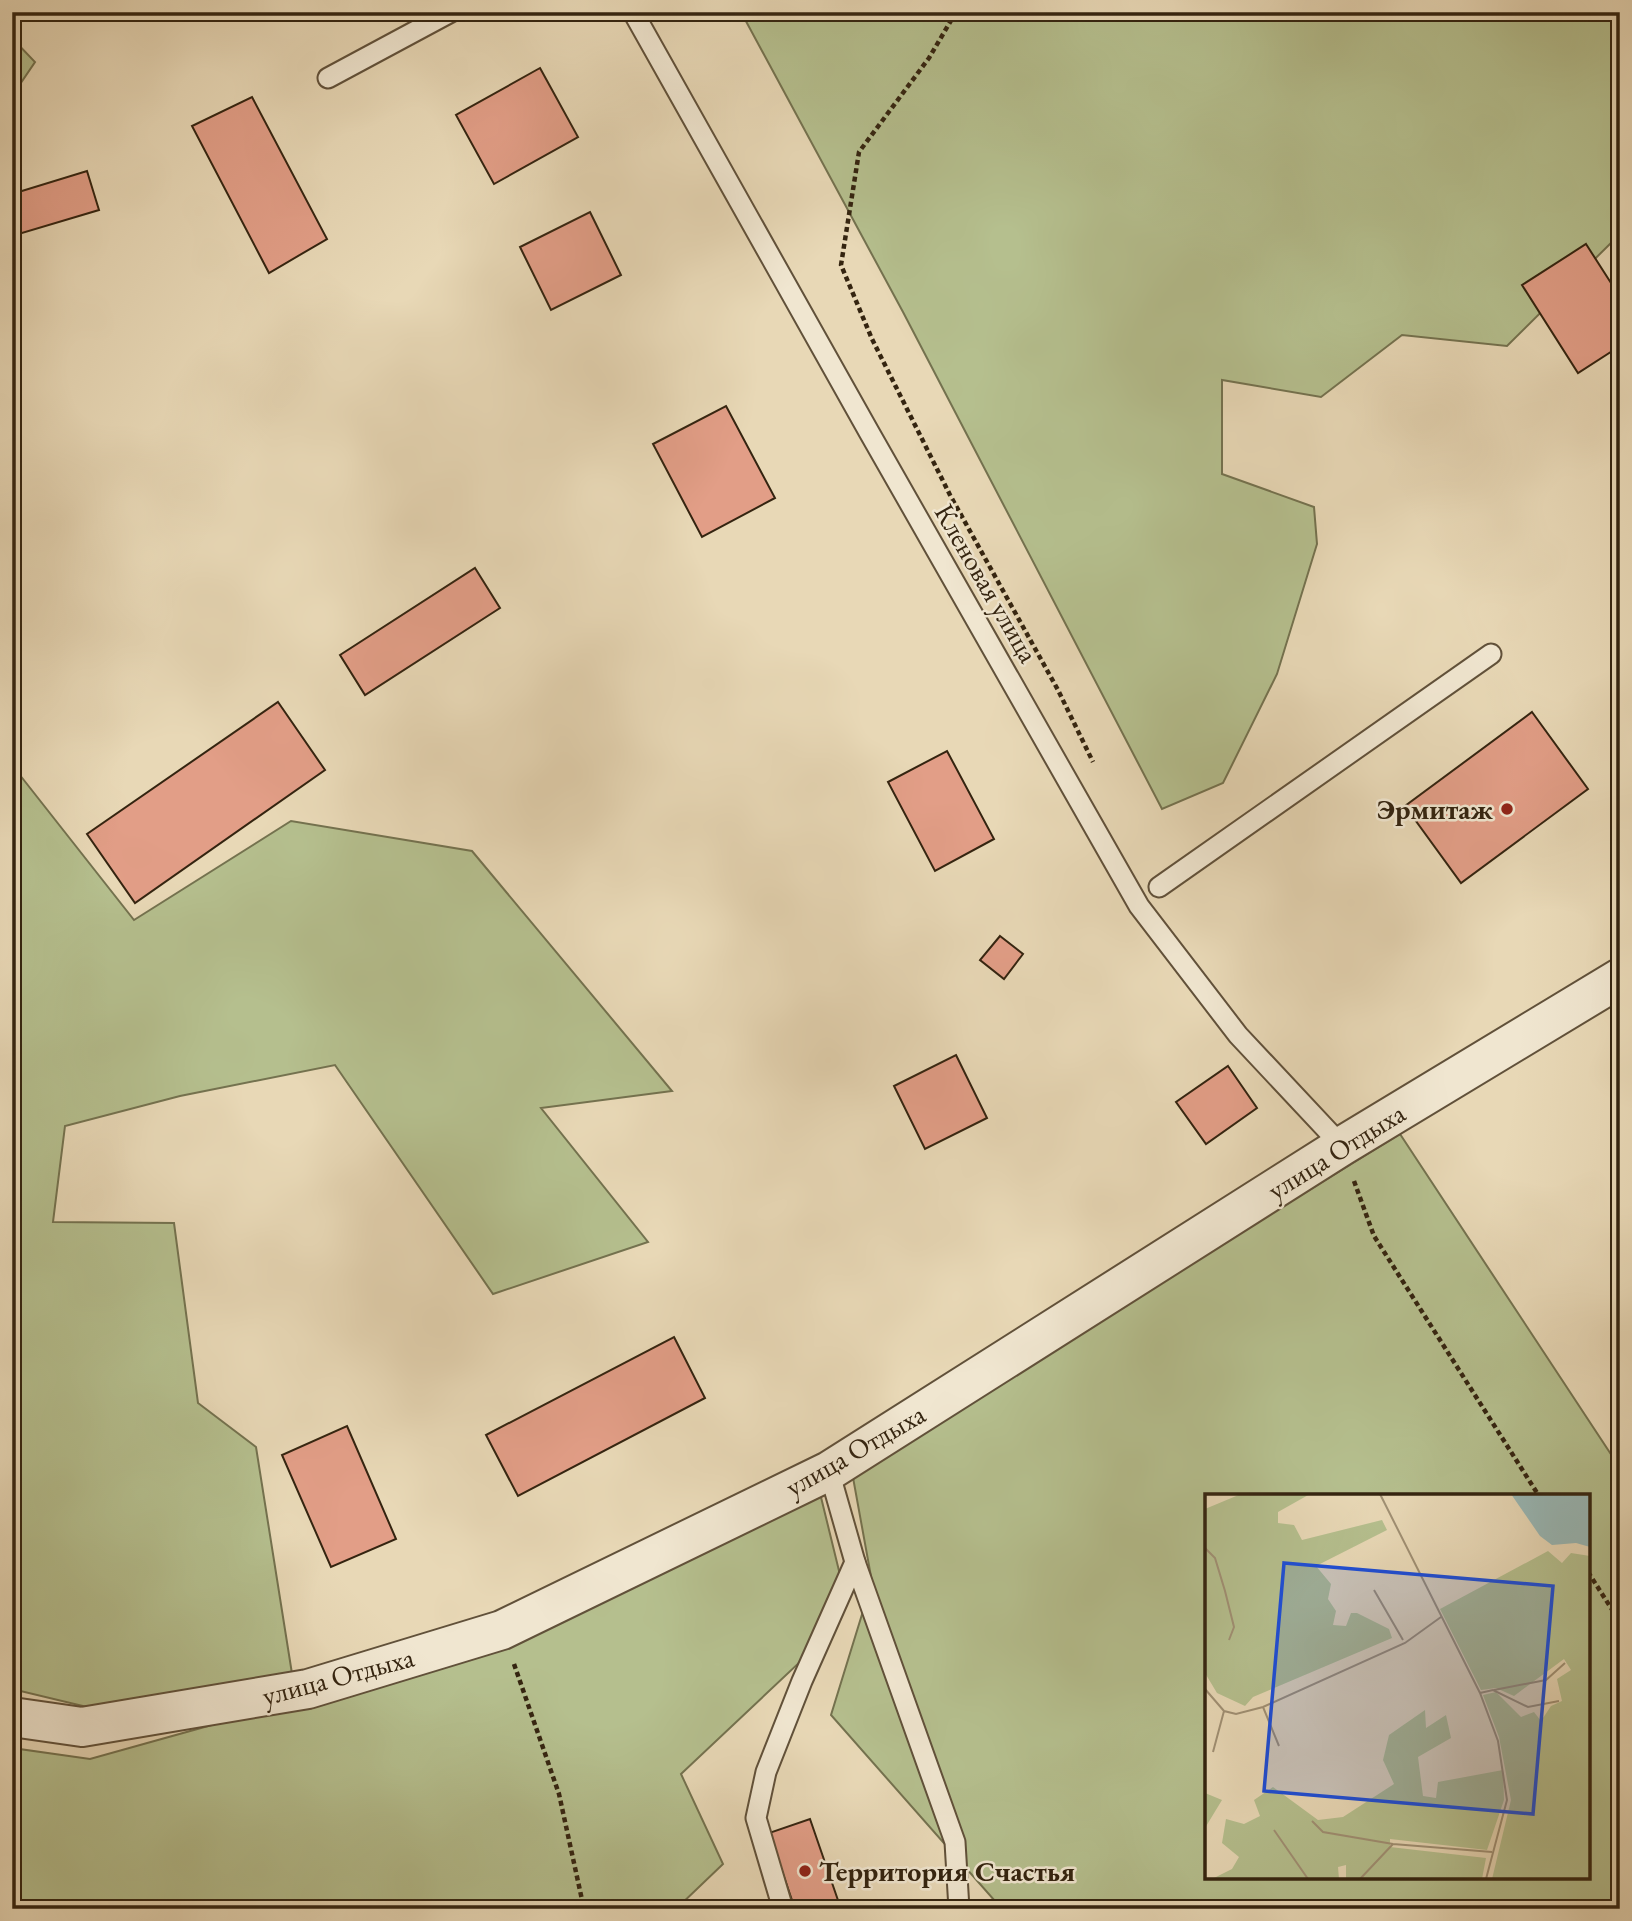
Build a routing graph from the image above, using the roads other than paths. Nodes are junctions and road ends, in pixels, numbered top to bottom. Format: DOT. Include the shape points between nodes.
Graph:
graph roads {
  1 [pos="451,12"];
  2 [pos="633,12"];
  3 [pos="328,78"];
  4 [pos="1491,654"];
  5 [pos="1159,887"];
  6 [pos="1620,978"];
  7 [pos="1342,1146"];
  8 [pos="829,1471"];
  9 [pos="855,1562"];
  10 [pos="12,1717"];
  11 [pos="783,1909"];
  12 [pos="959,1909"];
  1 -- 3 [label="lane"];
  2 -- 7 [label="lane, Кленовая улица" via="1139,906 1238,1035"];
  4 -- 5 [label="lane"];
  6 -- 7 [label="street, улица Отдыха"];
  7 -- 8 [label="street, улица Отдыха"];
  8 -- 9 [label="lane"];
  8 -- 10 [label="street, улица Отдыха" via="502,1630 308,1689 82,1727"];
  9 -- 11 [label="lane" via="802,1681 755,1818"];
  9 -- 12 [label="lane" via="955,1842"];
}
